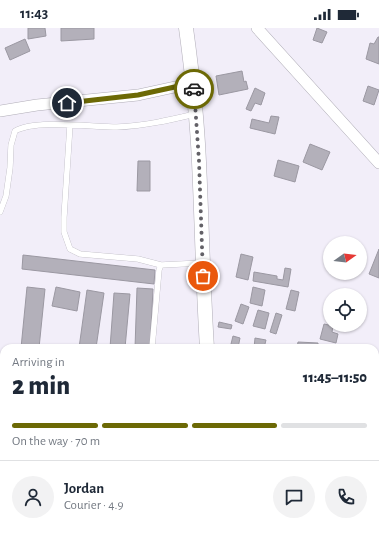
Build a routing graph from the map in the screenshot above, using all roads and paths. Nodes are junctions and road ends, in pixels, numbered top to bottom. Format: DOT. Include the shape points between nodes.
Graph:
graph roads {
  1 [pos="186,28"];
  2 [pos="257,28"];
  3 [pos="193,83"];
  4 [pos="0,111"];
  5 [pos="196,114"];
  6 [pos="70,125"];
  7 [pos="378,160"];
  8 [pos="0,212"];
  9 [pos="202,263"];
  10 [pos="161,265"];
  11 [pos="152,344"];
  12 [pos="207,344"];
  1 -- 3 [label="street"];
  2 -- 7 [label="street"];
  3 -- 4 [label="street" via="138,95"];
  3 -- 5 [label="street"];
  5 -- 6 [label="lane" via="133,126"];
  5 -- 9 [label="street"];
  6 -- 8 [label="lane" via="33,125 15,131 11,145 6,196"];
  6 -- 10 [label="lane" via="64,217 64,232 70,249 80,254 138,258"];
  9 -- 10 [label="lane"];
  9 -- 12 [label="street"];
  10 -- 11 [label="lane"];
}
